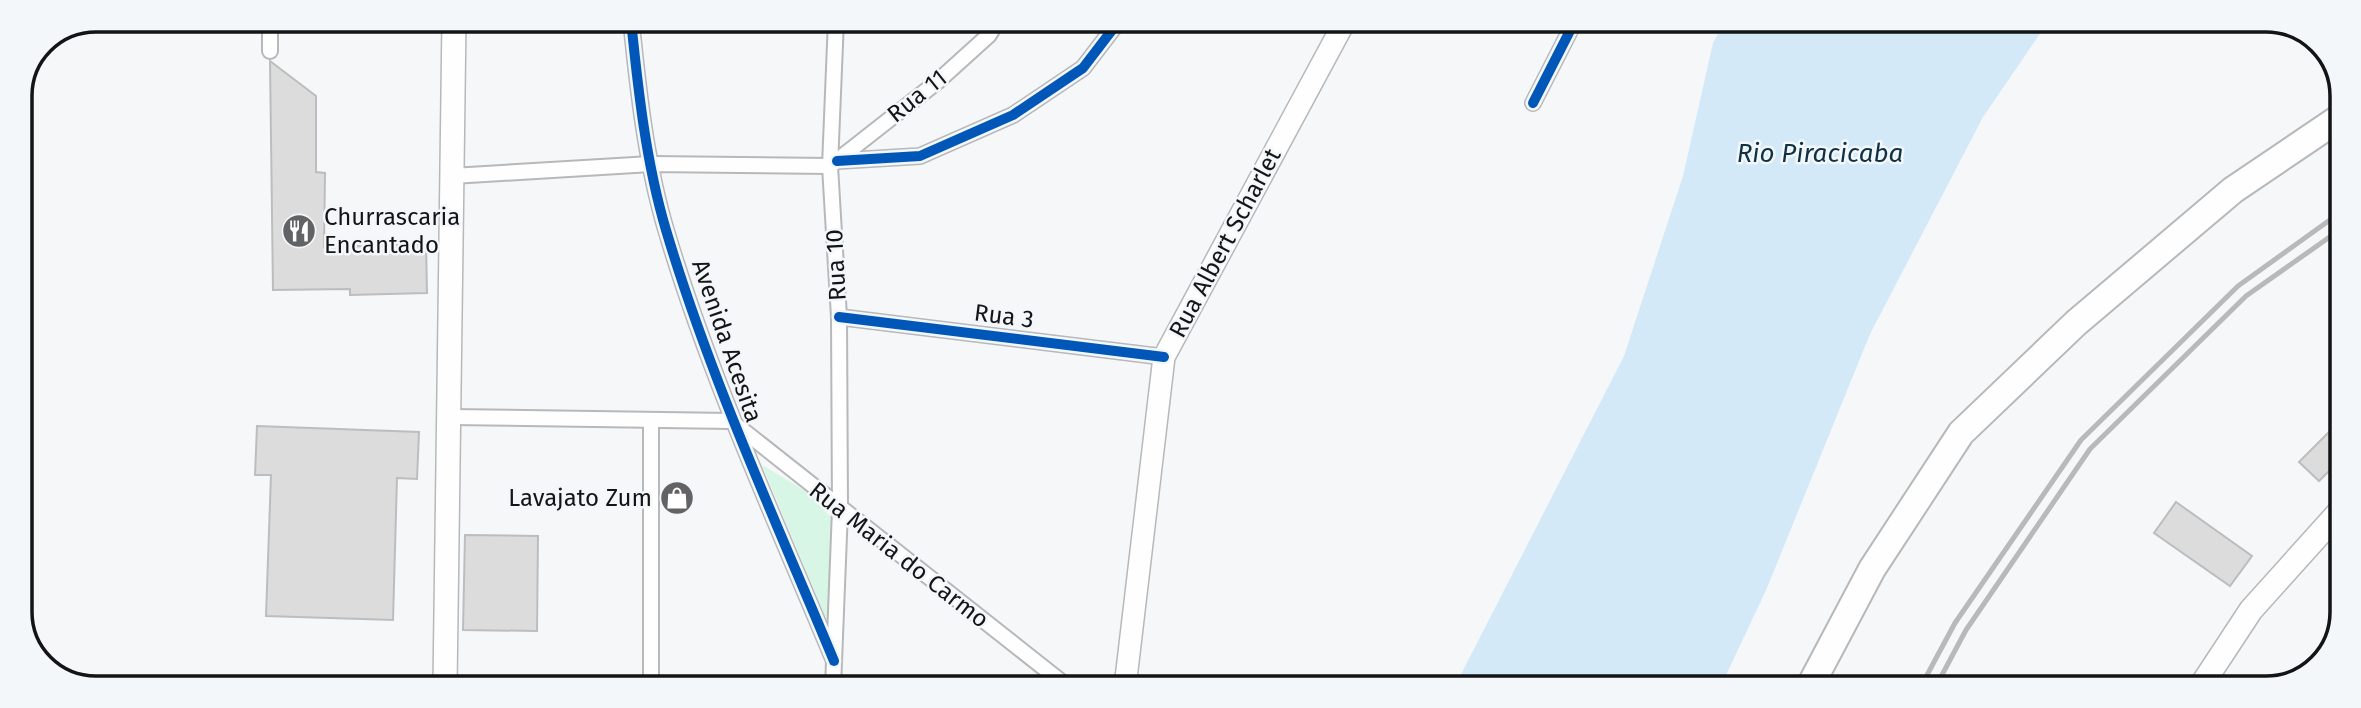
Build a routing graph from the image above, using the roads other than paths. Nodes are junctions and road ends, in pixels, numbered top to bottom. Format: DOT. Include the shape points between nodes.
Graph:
graph roads {
  1 [pos="270,32"];
  2 [pos="454,32"];
  3 [pos="634,32"];
  4 [pos="836,32"];
  5 [pos="991,32"];
  6 [pos="1110,32"];
  7 [pos="1339,32"];
  8 [pos="1569,32"];
  9 [pos="270,51"];
  10 [pos="1533,103"];
  11 [pos="2329,126"];
  12 [pos="651,164"];
  13 [pos="833,164"];
  14 [pos="452,176"];
  15 [pos="839,317"];
  16 [pos="1164,358"];
  17 [pos="450,417"];
  18 [pos="651,420"];
  19 [pos="732,421"];
  20 [pos="840,510"];
  21 [pos="2330,522"];
  22 [pos="834,661"];
  23 [pos="445,676"];
  24 [pos="651,676"];
  25 [pos="833,676"];
  26 [pos="1054,676"];
  27 [pos="1126,676"];
  28 [pos="1815,676"];
  29 [pos="2208,676"];
  1 -- 9 [label="street"];
  2 -- 14 [label="main road"];
  3 -- 12 [label="street, Avenida Acesita"];
  4 -- 13 [label="street, Rua 10"];
  5 -- 13 [label="street, Rua 11" via="937,82"];
  6 -- 13 [label="street" via="1083,68 1013,115 920,156"];
  7 -- 16 [label="main road, Rua Albert Scharlet"];
  8 -- 10 [label="street"];
  11 -- 28 [label="highway" via="2233,190 2076,323 1961,433 1871,569"];
  12 -- 13 [label="street"];
  12 -- 14 [label="street"];
  12 -- 19 [label="street, Avenida Acesita" via="666,229"];
  13 -- 15 [label="street, Rua 10"];
  14 -- 17 [label="main road"];
  15 -- 16 [label="street, Rua 3"];
  15 -- 20 [label="street, Rua 10"];
  16 -- 27 [label="main road, Rua Albert Scharlet"];
  17 -- 18 [label="street"];
  17 -- 23 [label="main road"];
  18 -- 19 [label="street"];
  18 -- 24 [label="street"];
  19 -- 20 [label="street, Rua Maria do Carmo"];
  19 -- 22 [label="street, Avenida Acesita"];
  20 -- 22 [label="street, Rua 10"];
  20 -- 26 [label="street, Rua Maria do Carmo"];
  21 -- 29 [label="main road" via="2251,610"];
  22 -- 25 [label="street, Rua 10"];
}
